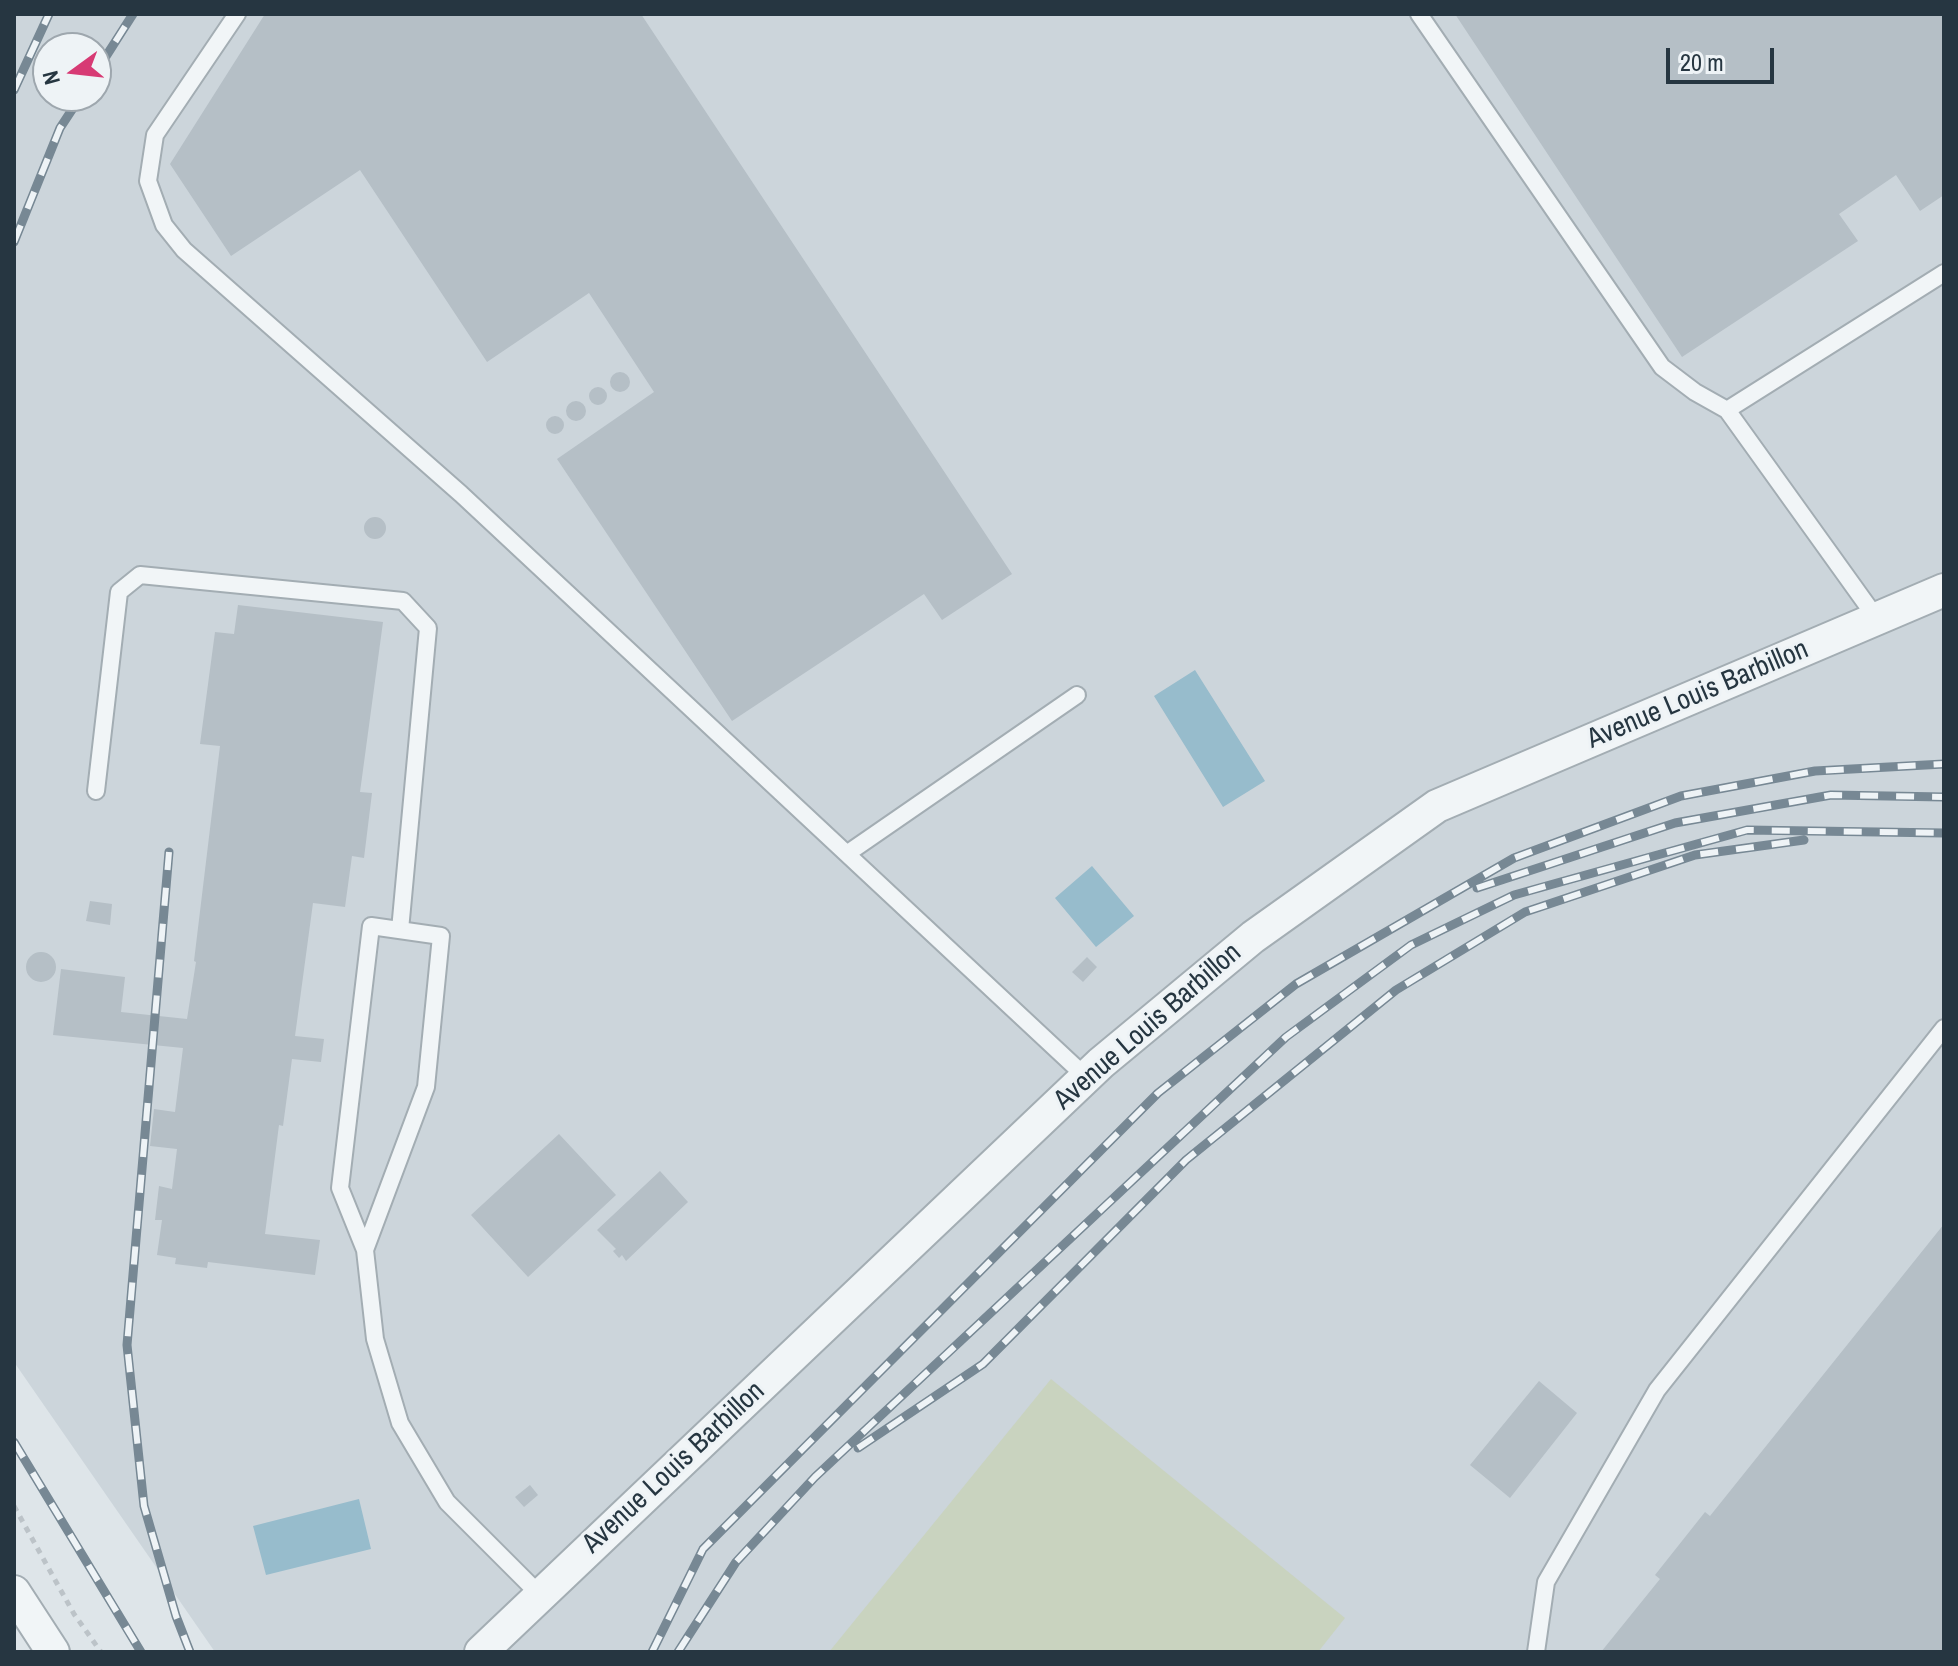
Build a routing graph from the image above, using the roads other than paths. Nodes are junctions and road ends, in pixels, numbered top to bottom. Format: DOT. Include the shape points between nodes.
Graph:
graph roads {
  1 [pos="237,14"];
  2 [pos="1419,14"];
  3 [pos="1944,273"];
  4 [pos="1727,410"];
  5 [pos="1944,590"];
  6 [pos="1877,619"];
  7 [pos="1077,695"];
  8 [pos="96,791"];
  9 [pos="848,853"];
  10 [pos="400,930"];
  11 [pos="1944,1028"];
  12 [pos="1086,1077"];
  13 [pos="365,1250"];
  14 [pos="14,1592"];
  15 [pos="540,1595"];
  16 [pos="53,1652"];
  17 [pos="481,1652"];
  18 [pos="1536,1652"];
  1 -- 9 [label="lane" via="155,135 148,181 164,225 184,250 461,494"];
  2 -- 4 [label="lane" via="1662,367"];
  3 -- 4 [label="lane"];
  4 -- 6 [label="lane"];
  5 -- 6 [label="street, Avenue Louis Barbillon"];
  6 -- 12 [label="street, Avenue Louis Barbillon" via="1437,806 1253,937"];
  7 -- 9 [label="lane"];
  8 -- 10 [label="lane" via="119,592 140,575 403,601 428,628"];
  9 -- 12 [label="lane"];
  10 -- 13 [label="lane" via="371,926 340,1188"];
  10 -- 13 [label="lane" via="441,936 426,1087"];
  11 -- 18 [label="lane" via="1657,1390 1546,1582"];
  12 -- 15 [label="street, Avenue Louis Barbillon"];
  13 -- 15 [label="lane" via="375,1339 400,1423 447,1502"];
  14 -- 16 [label="street"];
  15 -- 17 [label="street, Avenue Louis Barbillon"];
}
